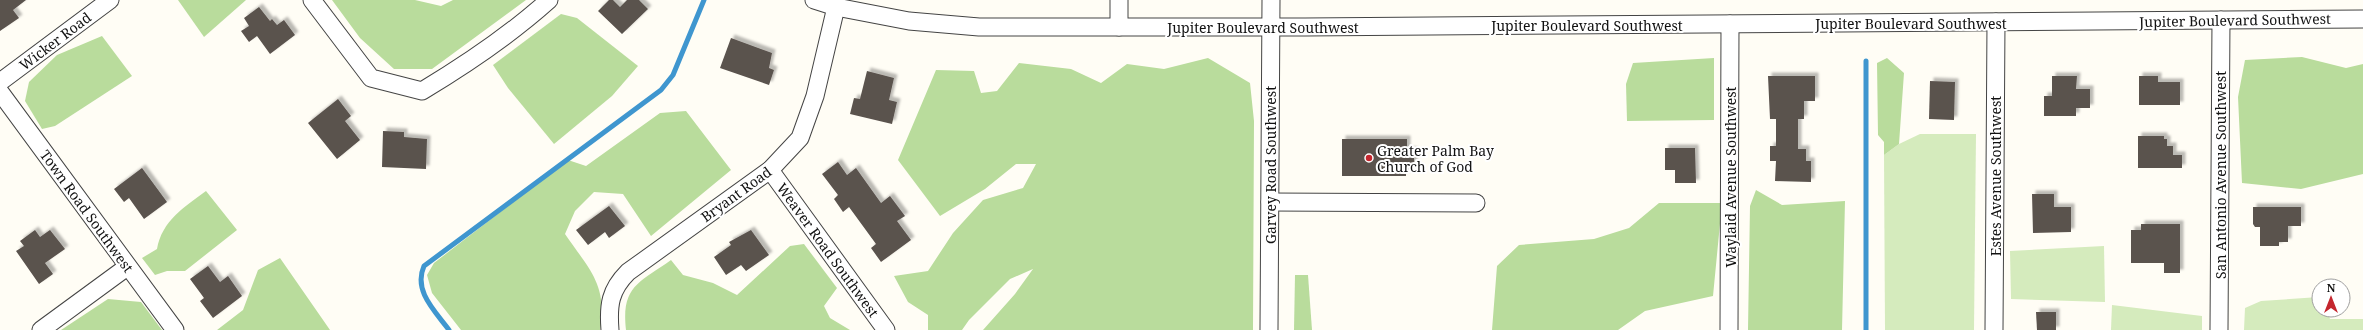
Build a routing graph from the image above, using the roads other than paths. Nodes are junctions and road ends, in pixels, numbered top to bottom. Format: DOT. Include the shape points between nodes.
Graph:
graph roads {
  1 [pos="110,0"];
  2 [pos="312,0"];
  3 [pos="549,0"];
  4 [pos="814,0"];
  5 [pos="1119,0"];
  6 [pos="1271,0"];
  7 [pos="836,7"];
  8 [pos="2363,19"];
  9 [pos="2221,20"];
  10 [pos="1996,22"];
  11 [pos="1730,24"];
  12 [pos="1119,27"];
  13 [pos="1271,27"];
  14 [pos="0,82"];
  15 [pos="0,92"];
  16 [pos="770,170"];
  17 [pos="1270,202"];
  18 [pos="1476,202"];
  19 [pos="128,267"];
  20 [pos="41,330"];
  21 [pos="175,330"];
  22 [pos="610,330"];
  23 [pos="886,330"];
  24 [pos="1269,330"];
  25 [pos="1730,330"];
  26 [pos="1994,330"];
  27 [pos="2219,330"];
  1 -- 14 [label="street, Wicker Road"];
  2 -- 3 [label="street" via="371,78 422,91 468,64"];
  4 -- 7 [label="street, Jupiter Boulevard Southwest"];
  5 -- 12 [label="street"];
  6 -- 13 [label="street, Garvey Road Southwest"];
  7 -- 12 [label="street, Jupiter Boulevard Southwest" via="909,21 979,27"];
  7 -- 16 [label="street, Bryant Road" via="815,96 800,138"];
  8 -- 9 [label="street, Jupiter Boulevard Southwest"];
  9 -- 10 [label="street, Jupiter Boulevard Southwest"];
  9 -- 27 [label="street, San Antonio Avenue Southwest"];
  10 -- 11 [label="street, Jupiter Boulevard Southwest"];
  10 -- 26 [label="street, Estes Avenue Southwest"];
  11 -- 13 [label="street, Jupiter Boulevard Southwest"];
  11 -- 25 [label="street, Waylaid Avenue Southwest"];
  12 -- 13 [label="street, Jupiter Boulevard Southwest"];
  13 -- 17 [label="street, Garvey Road Southwest"];
  15 -- 19 [label="street, Town Road Southwest"];
  16 -- 22 [label="street, Bryant Road" via="628,272 615,285 608,312"];
  16 -- 23 [label="street, Weaver Road Southwest"];
  17 -- 18 [label="street"];
  17 -- 24 [label="street, Garvey Road Southwest"];
  19 -- 20 [label="street"];
  19 -- 21 [label="street, Town Road Southwest"];
}
